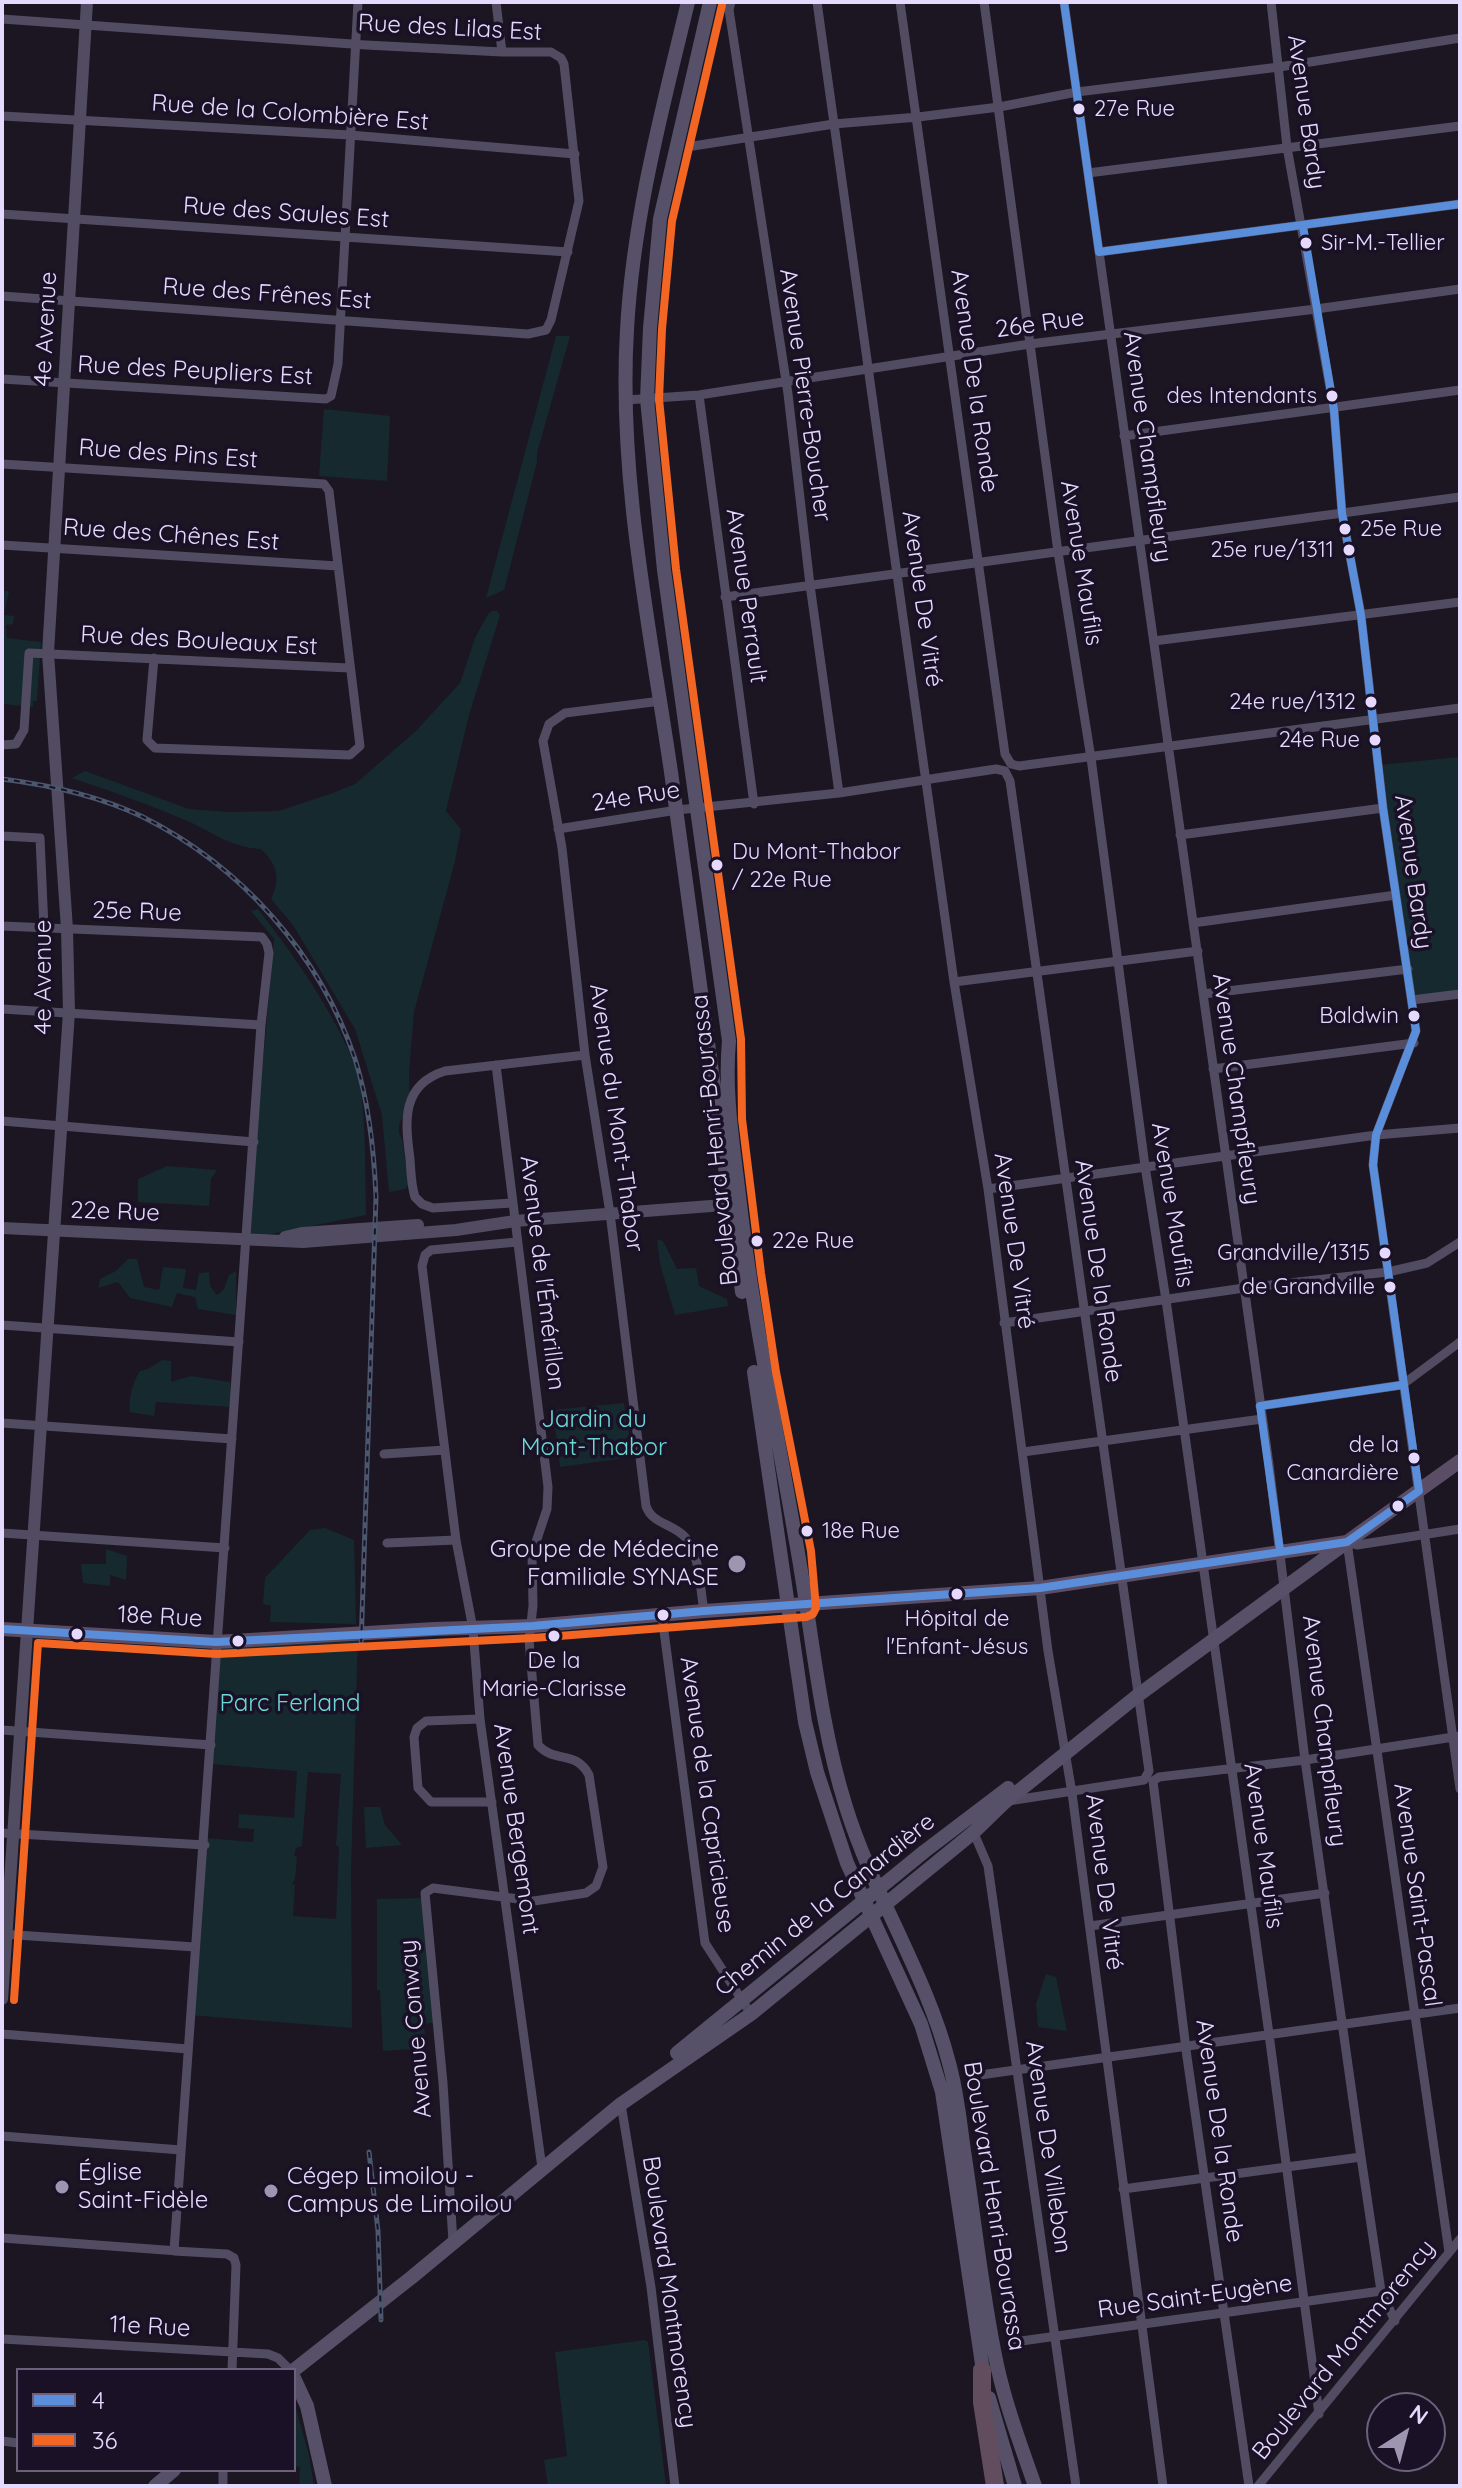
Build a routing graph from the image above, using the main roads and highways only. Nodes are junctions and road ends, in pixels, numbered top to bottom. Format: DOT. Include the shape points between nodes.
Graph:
graph roads {
  1 [pos="688,2"];
  2 [pos="710,2"];
  3 [pos="735,1204"];
  4 [pos="1460,1461"];
  5 [pos="1347,1542"];
  6 [pos="805,1605"];
  7 [pos="789,1606"];
  8 [pos="2,1629"];
  9 [pos="1066,1754"];
  10 [pos="970,1826"];
  11 [pos="877,1891"];
  12 [pos="864,1901"];
  13 [pos="884,1906"];
  14 [pos="871,1917"];
  15 [pos="621,2104"];
  16 [pos="295,2368"];
  17 [pos="982,2370"];
  18 [pos="296,2382"];
  19 [pos="172,2472"];
  20 [pos="155,2486"];
  21 [pos="325,2486"];
  22 [pos="995,2486"];
  23 [pos="1015,2486"];
  24 [pos="1035,2486"];
  1 -- 3 [label="main road, Boulevard Henri-Bourassa" via="641,211 627,329 626,400 629,471"];
  2 -- 3 [label="main road, Boulevard Henri-Bourassa" via="660,219 647,399 663,560 729,1041"];
  3 -- 6 [label="main road, Boulevard Henri-Bourassa"];
  3 -- 7 [label="main road, Boulevard Henri-Bourassa"];
  4 -- 5 [label="main road, Chemin de la Canardière"];
  5 -- 6 [label="main road, 18e Rue" via="1040,1588"];
  5 -- 9 [label="main road, Chemin de la Canardière"];
  6 -- 7 [label="main road, 18e Rue"];
  6 -- 11 [label="main road, Boulevard Henri-Bourassa" via="835,1769"];
  7 -- 8 [label="main road, 18e Rue" via="216,1642"];
  7 -- 12 [label="main road, Boulevard Henri-Bourassa" via="813,1759"];
  9 -- 10 [label="main road, Chemin de la Canardière"];
  9 -- 10 [label="main road, Chemin de la Canardière" via="1052,1756"];
  10 -- 11 [label="main road, Chemin de la Canardière"];
  10 -- 13 [label="main road, Chemin de la Canardière"];
  11 -- 12 [label="main road, Chemin de la Canardière"];
  11 -- 13 [label="main road, Boulevard Henri-Bourassa"];
  12 -- 14 [label="main road, Boulevard Henri-Bourassa"];
  12 -- 15 [label="main road, Chemin de la Canardière"];
  13 -- 14 [label="main road, Chemin de la Canardière"];
  13 -- 24 [label="main road, Boulevard Henri-Bourassa" via="950,2065 997,2364"];
  14 -- 15 [label="main road, Chemin de la Canardière" via="751,2014"];
  14 -- 17 [label="main road, Boulevard Henri-Bourassa" via="921,2024 941,2090"];
  15 -- 16 [label="main road, Chemin de la Canardière"];
  17 -- 22 [label="highway"];
  17 -- 23 [label="main road, Boulevard Henri-Bourassa"];
  18 -- 21 [label="main road" via="307,2406"];
  19 -- 20 [label="main road"];
}
